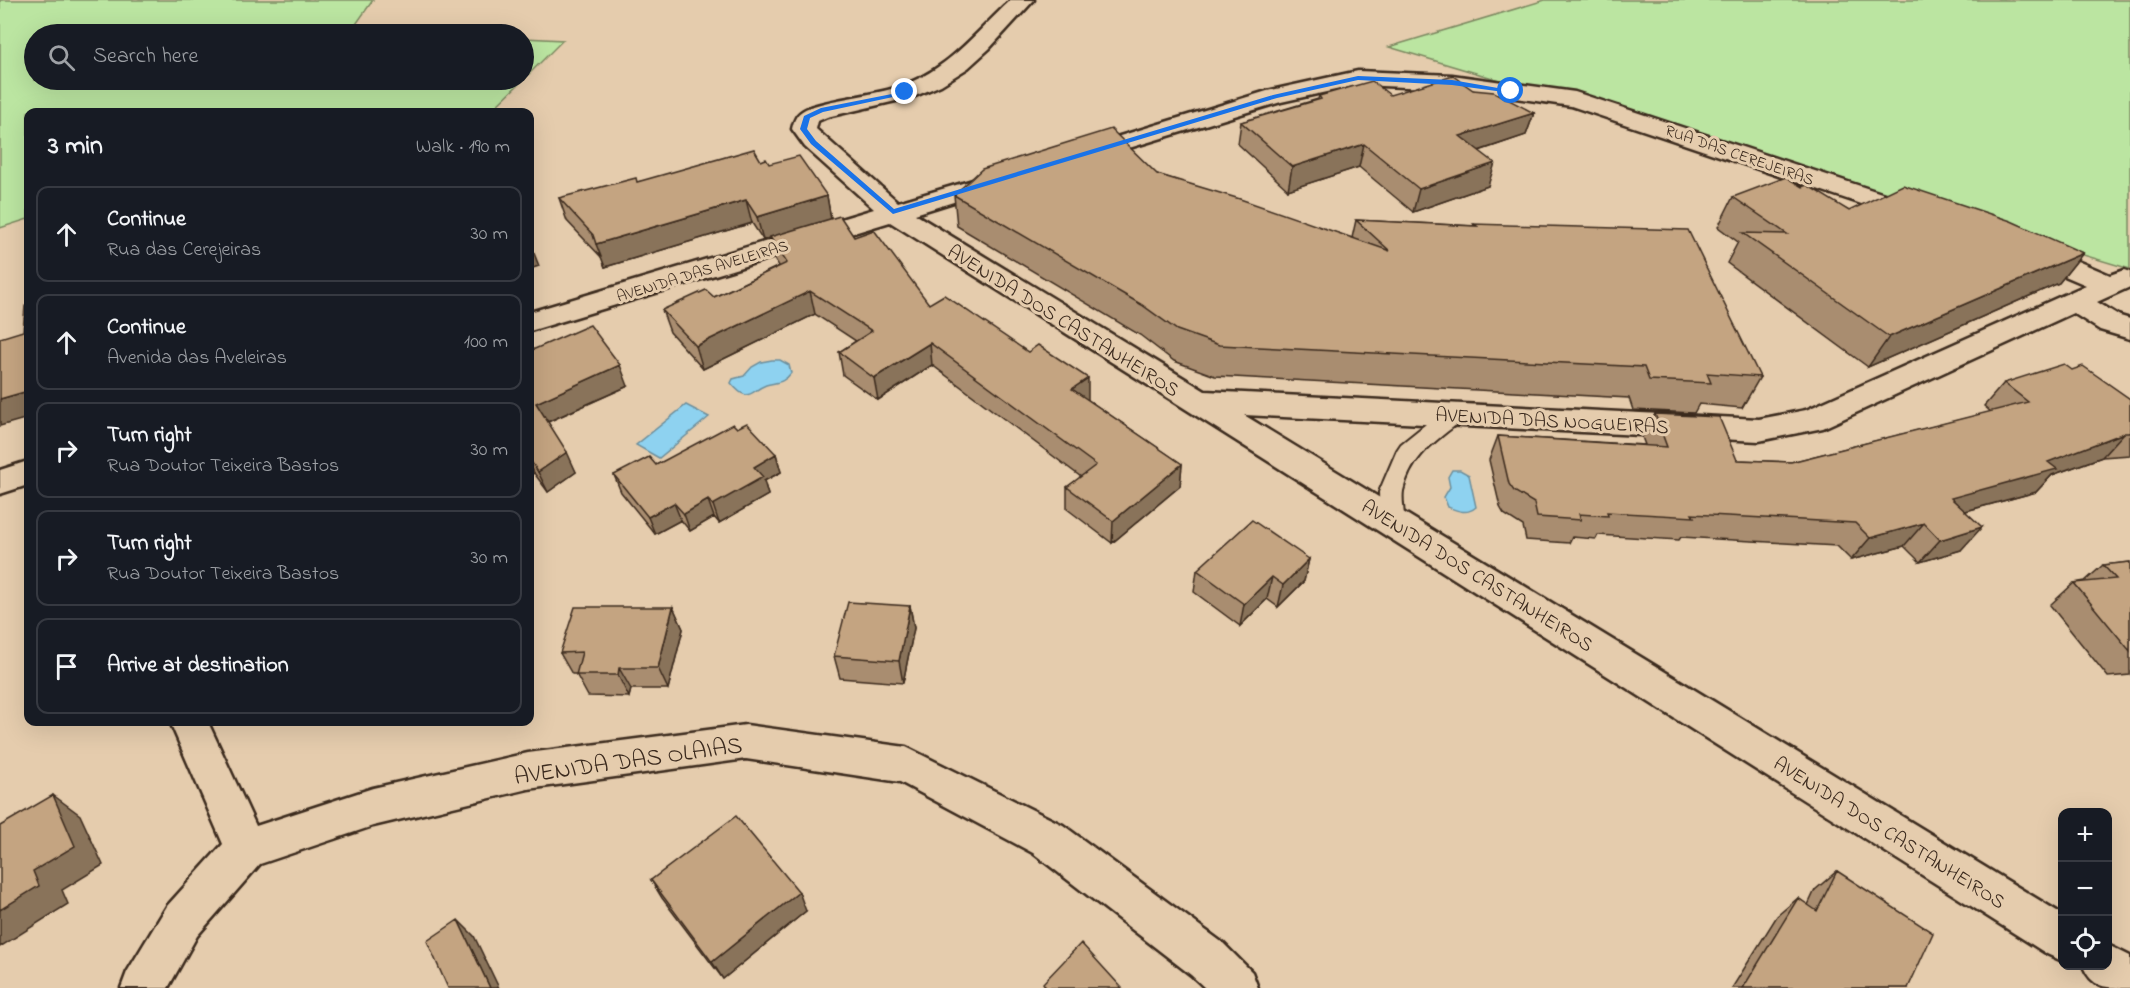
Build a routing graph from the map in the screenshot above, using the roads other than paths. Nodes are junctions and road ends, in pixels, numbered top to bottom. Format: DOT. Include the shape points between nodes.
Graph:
graph roads {
  1 [pos="1023,0"];
  2 [pos="1061,161"];
  3 [pos="1016,174"];
  4 [pos="893,212"];
  5 [pos="1938,221"];
  6 [pos="2007,243"];
  7 [pos="2120,281"];
  8 [pos="2074,302"];
  9 [pos="534,321"];
  10 [pos="2130,329"];
  11 [pos="1195,402"];
  12 [pos="1454,414"];
  13 [pos="24,474"];
  14 [pos="0,482"];
  15 [pos="1392,522"];
  16 [pos="191,726"];
  17 [pos="246,849"];
  18 [pos="2058,937"];
  19 [pos="2112,970"];
  20 [pos="2130,981"];
  21 [pos="143,988"];
  22 [pos="1236,988"];
  1 -- 4 [label="street, AVENIDA DOS CASTANHEIROS" via="976,50 928,82 905,92 821,110 807,117 804,129 814,142"];
  2 -- 5 [label="street, RUA DAS CEREJEIRAS" via="1275,96 1358,78 1452,82 1575,99"];
  3 -- 4 [label="street, AVENIDA DAS AVELEIRAS"];
  4 -- 9 [label="street, AVENIDA DAS AVELEIRAS"];
  4 -- 11 [label="street, AVENIDA DOS CASTANHEIROS"];
  6 -- 7 [label="street"];
  7 -- 8 [label="street, AVENIDA DAS NOGUEIRAS"];
  8 -- 10 [label="street" via="2110,323"];
  8 -- 12 [label="street, AVENIDA DAS NOGUEIRAS" via="1812,420 1786,426 1716,430"];
  11 -- 12 [label="street, AVENIDA DAS NOGUEIRAS"];
  11 -- 15 [label="street, AVENIDA DOS CASTANHEIROS"];
  12 -- 15 [label="lane" via="1409,450 1391,492"];
  13 -- 14 [label="street"];
  15 -- 18 [label="street, AVENIDA DOS CASTANHEIROS"];
  16 -- 17 [label="street"];
  17 -- 21 [label="street" via="182,921"];
  17 -- 22 [label="street, AVENIDA DAS OLAIAS" via="373,807 528,771 746,742 906,765 1048,838 1208,959"];
  19 -- 20 [label="street"];
}
